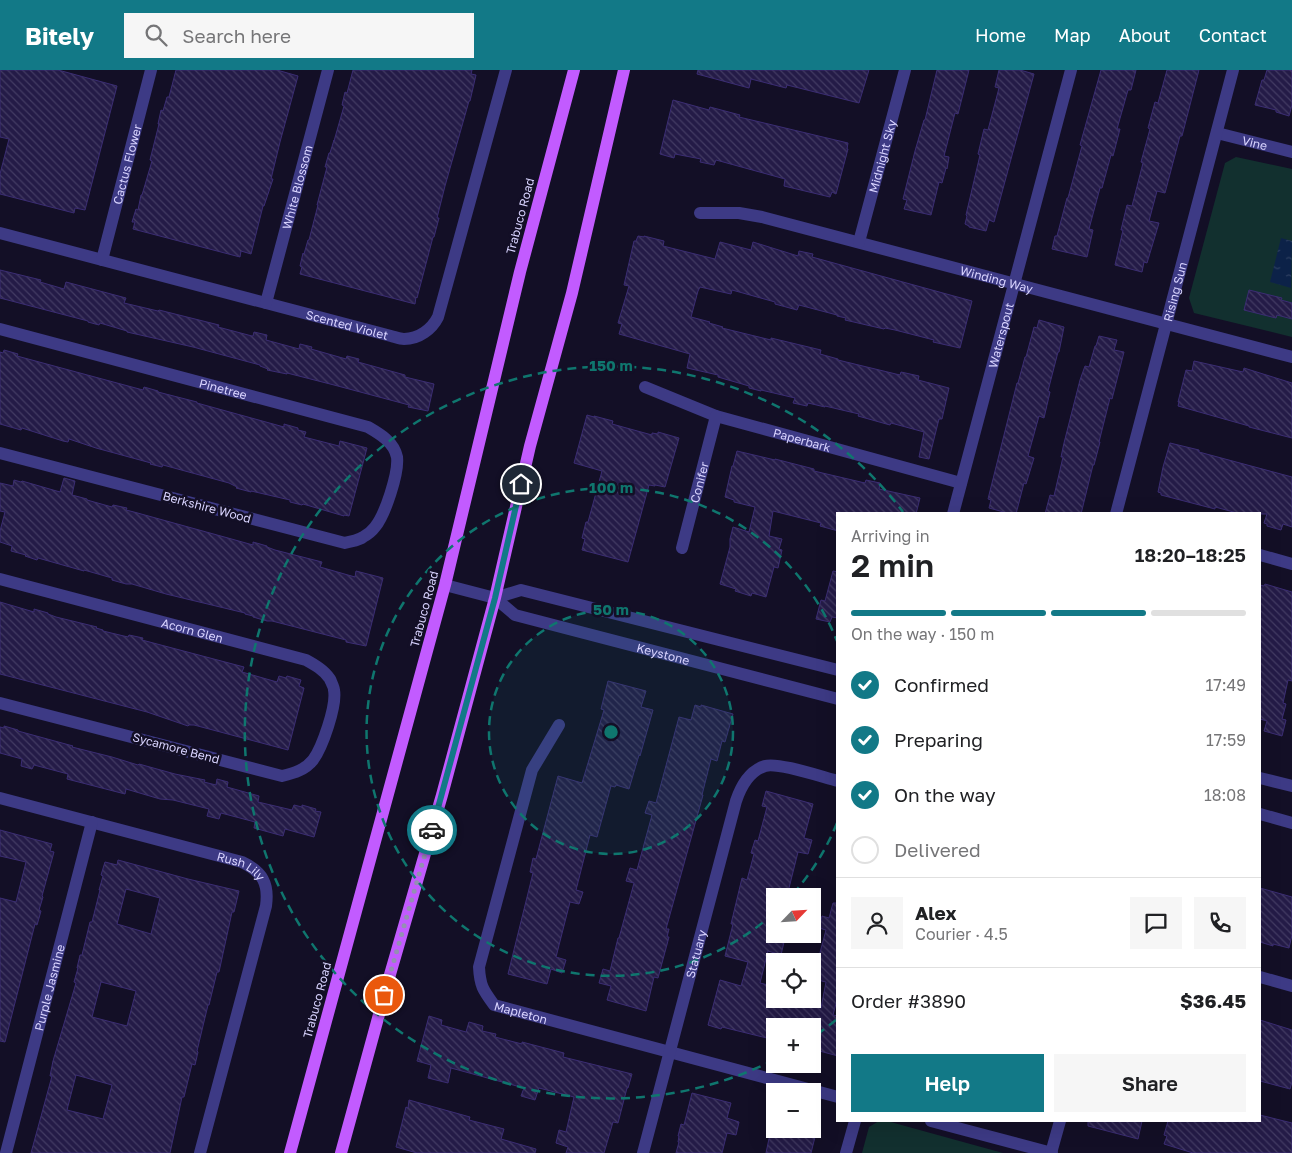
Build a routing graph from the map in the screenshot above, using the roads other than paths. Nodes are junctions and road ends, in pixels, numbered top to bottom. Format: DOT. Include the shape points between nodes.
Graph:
graph roads {
  1 [pos="151,70"];
  2 [pos="328,70"];
  3 [pos="506,70"];
  4 [pos="574,70"];
  5 [pos="624,70"];
  6 [pos="905,70"];
  7 [pos="1070,70"];
  8 [pos="1234,70"];
  9 [pos="1217,133"];
  10 [pos="1292,152"];
  11 [pos="700,213"];
  12 [pos="0,233"];
  13 [pos="859,242"];
  14 [pos="102,260"];
  15 [pos="1014,283"];
  16 [pos="266,303"];
  17 [pos="1167,324"];
  18 [pos="0,329"];
  19 [pos="1292,357"];
  20 [pos="646,387"];
  21 [pos="716,416"];
  22 [pos="0,453"];
  23 [pos="961,483"];
  24 [pos="390,494"];
  25 [pos="954,512"];
  26 [pos="1117,512"];
  27 [pos="682,548"];
  28 [pos="1261,556"];
  29 [pos="1292,564"];
  30 [pos="0,579"];
  31 [pos="445,585"];
  32 [pos="495,598"];
  33 [pos="836,669"];
  34 [pos="836,698"];
  35 [pos="0,703"];
  36 [pos="559,725"];
  37 [pos="327,727"];
  38 [pos="1261,778"];
  39 [pos="836,780"];
  40 [pos="1292,786"];
  41 [pos="0,798"];
  42 [pos="1261,814"];
  43 [pos="92,822"];
  44 [pos="1292,823"];
  45 [pos="1261,977"];
  46 [pos="1292,986"];
  47 [pos="670,1052"];
  48 [pos="836,1096"];
  49 [pos="855,1122"];
  50 [pos="935,1122"];
  51 [pos="1060,1122"];
  52 [pos="6,1153"];
  53 [pos="200,1153"];
  54 [pos="290,1153"];
  55 [pos="341,1153"];
  56 [pos="643,1153"];
  57 [pos="846,1153"];
  58 [pos="1051,1153"];
  1 -- 14 [label="street, Cactus Flower"];
  2 -- 16 [label="street, White Blossom"];
  3 -- 16 [label="street, Scented Violet" via="444,298 438,317 426,332 405,339"];
  4 -- 31 [label="main road, Trabuco Road" via="520,272"];
  5 -- 32 [label="main road"];
  6 -- 13 [label="street, Midnight Sky"];
  7 -- 15 [label="street, Waterspout"];
  8 -- 9 [label="street, Rising Sun"];
  9 -- 10 [label="street, Vine"];
  9 -- 17 [label="street, Rising Sun"];
  11 -- 13 [label="street, Winding Way" via="739,213 762,217"];
  12 -- 14 [label="street, Scented Violet"];
  13 -- 15 [label="street, Winding Way"];
  14 -- 16 [label="street, Scented Violet"];
  15 -- 17 [label="street, Winding Way"];
  15 -- 23 [label="street, Waterspout"];
  17 -- 19 [label="street, Winding Way"];
  17 -- 26 [label="street, Rising Sun"];
  18 -- 24 [label="street, Pinetree" via="368,427 383,435 396,457"];
  20 -- 21 [label="street, Paperbark"];
  21 -- 23 [label="street, Paperbark"];
  21 -- 27 [label="street, Conifer"];
  22 -- 24 [label="street, Berkshire Wood" via="345,542 362,538 375,528"];
  23 -- 25 [label="street, Waterspout"];
  28 -- 29 [label="street"];
  30 -- 37 [label="street, Acorn Glen" via="306,660 321,668 334,690 334,705"];
  31 -- 32 [label="street, Keystone"];
  31 -- 54 [label="main road, Trabuco Road"];
  32 -- 33 [label="street" via="521,590"];
  32 -- 34 [label="street, Keystone" via="515,615"];
  32 -- 55 [label="main road"];
  35 -- 37 [label="street, Sycamore Bend" via="282,776 300,772 312,761"];
  36 -- 47 [label="street, Mapleton" via="532,770 479,967 482,990 494,1006"];
  38 -- 40 [label="street"];
  39 -- 47 [label="street, Statuary" via="773,765 756,770 741,786"];
  41 -- 43 [label="street, Rush Lily"];
  42 -- 44 [label="street"];
  43 -- 52 [label="street, Purple Jasmine"];
  43 -- 53 [label="street, Rush Lily" via="242,862 252,866 265,884 266,906"];
  45 -- 46 [label="street"];
  47 -- 48 [label="street, Mapleton"];
  47 -- 56 [label="street, Statuary"];
  49 -- 57 [label="street"];
  50 -- 58 [label="street"];
  51 -- 58 [label="street"];
}
